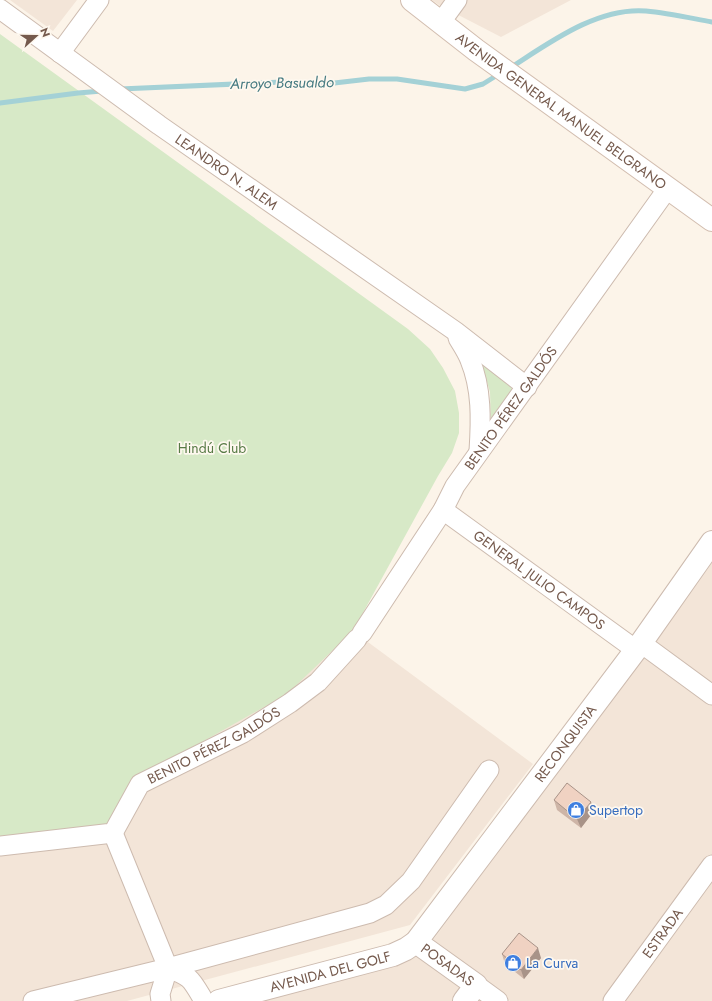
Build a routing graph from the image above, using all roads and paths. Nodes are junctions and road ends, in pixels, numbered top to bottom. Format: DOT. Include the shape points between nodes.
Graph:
graph roads {
  1 [pos="99,0"];
  2 [pos="412,0"];
  3 [pos="457,0"];
  4 [pos="0,9"];
  5 [pos="441,22"];
  6 [pos="60,53"];
  7 [pos="668,188"];
  8 [pos="712,220"];
  9 [pos="455,331"];
  10 [pos="526,387"];
  11 [pos="479,451"];
  12 [pos="443,510"];
  13 [pos="712,542"];
  14 [pos="638,646"];
  15 [pos="712,695"];
  16 [pos="489,770"];
  17 [pos="113,833"];
  18 [pos="0,846"];
  19 [pos="712,865"];
  20 [pos="416,942"];
  21 [pos="168,968"];
  22 [pos="470,993"];
  23 [pos="33,1001"];
  24 [pos="161,1001"];
  25 [pos="204,1001"];
  26 [pos="219,1001"];
  27 [pos="498,1001"];
  28 [pos="613,1001"];
  1 -- 6 [label="street"];
  2 -- 5 [label="street, AVENIDA GENERAL MANUEL BELGRANO"];
  3 -- 5 [label="street"];
  4 -- 6 [label="street, LEANDRO N. ALEM"];
  5 -- 7 [label="street, AVENIDA GENERAL MANUEL BELGRANO"];
  6 -- 9 [label="street, LEANDRO N. ALEM"];
  7 -- 8 [label="street, AVENIDA GENERAL MANUEL BELGRANO"];
  7 -- 10 [label="street, BENITO PÉREZ GALDÓS"];
  9 -- 10 [label="street, LEANDRO N. ALEM"];
  9 -- 11 [label="street, LEANDRO N. ALEM" via="470,359 478,385 481,416"];
  10 -- 11 [label="street, BENITO PÉREZ GALDÓS"];
  11 -- 12 [label="street, BENITO PÉREZ GALDÓS" via="455,486"];
  12 -- 14 [label="street, GENERAL JULIO CAMPOS"];
  12 -- 17 [label="street, BENITO PÉREZ GALDÓS" via="359,636 318,682 243,733 140,784"];
  13 -- 14 [label="street, RECONQUISTA"];
  14 -- 15 [label="street, GENERAL JULIO CAMPOS"];
  14 -- 20 [label="street, RECONQUISTA"];
  16 -- 21 [label="street" via="411,880 386,905 370,913"];
  17 -- 18 [label="street"];
  17 -- 21 [label="street"];
  19 -- 28 [label="street, ESTRADA"];
  20 -- 22 [label="street, POSADAS"];
  20 -- 26 [label="street, AVENIDA DEL GOLF" via="393,955"];
  21 -- 23 [label="street"];
  21 -- 24 [label="street" via="160,994"];
  21 -- 25 [label="street" via="192,980"];
  22 -- 27 [label="street, POSADAS"];
}
